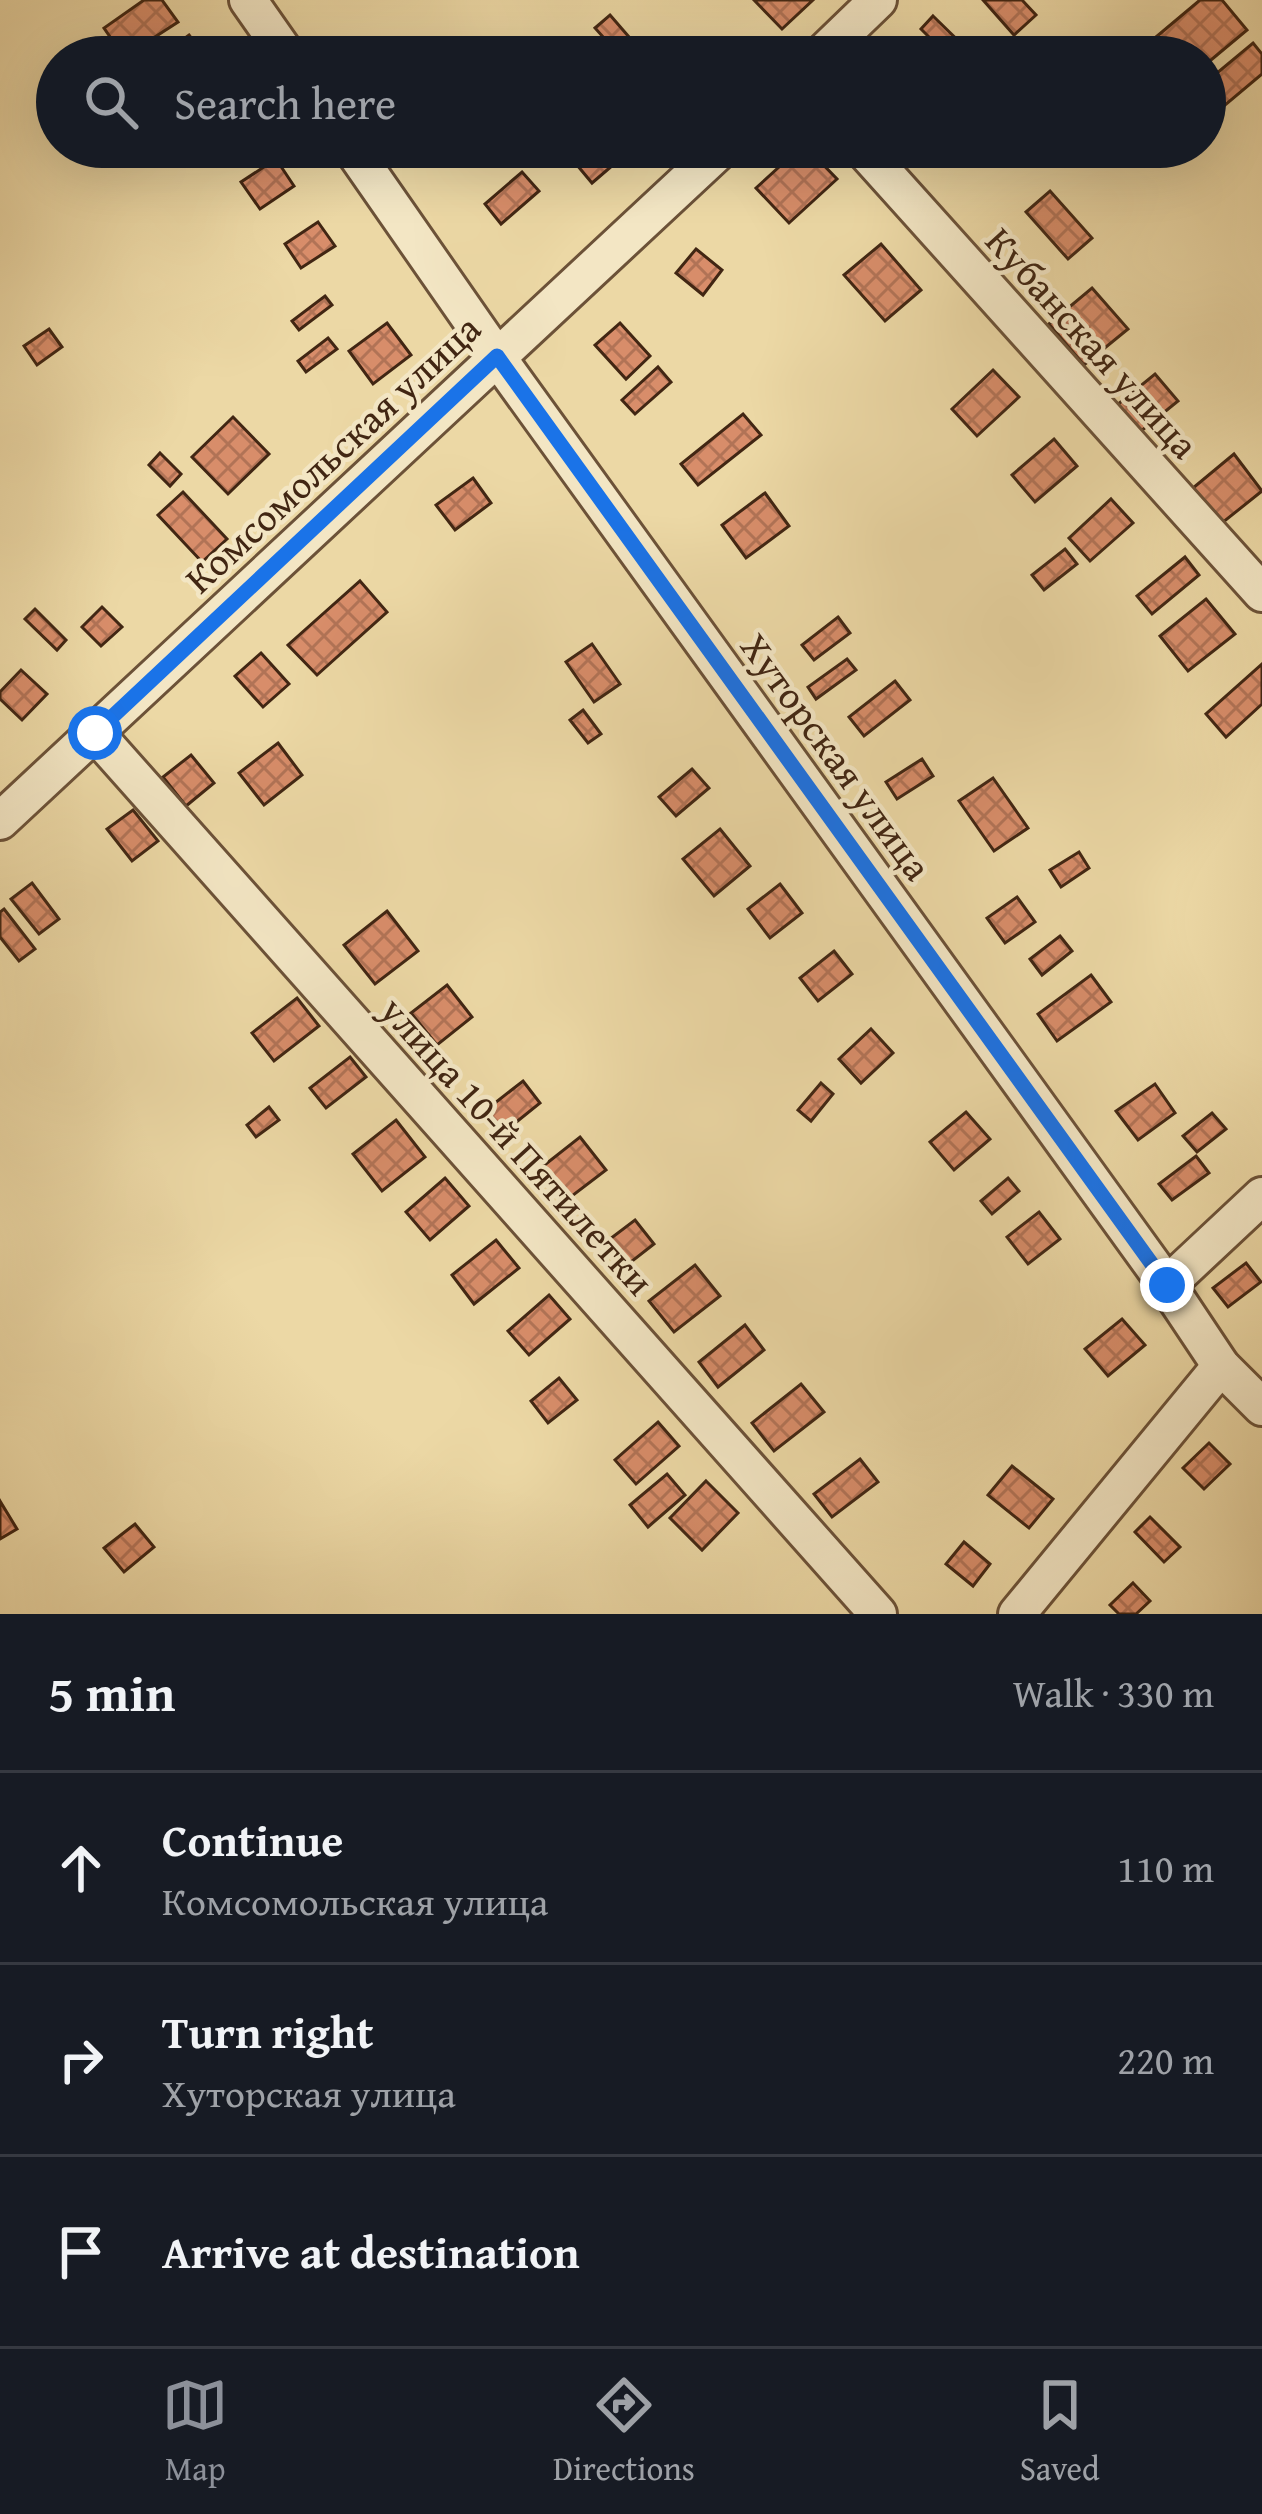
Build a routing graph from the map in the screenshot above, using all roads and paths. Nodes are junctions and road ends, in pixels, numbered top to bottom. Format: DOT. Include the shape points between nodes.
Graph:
graph roads {
  1 [pos="248,0"];
  2 [pos="878,0"];
  3 [pos="273,36"];
  4 [pos="841,36"];
  5 [pos="366,168"];
  6 [pos="699,168"];
  7 [pos="880,168"];
  8 [pos="497,356"];
  9 [pos="1262,593"];
  10 [pos="95,733"];
  11 [pos="0,821"];
  12 [pos="1262,1196"];
  13 [pos="1167,1285"];
  14 [pos="1221,1366"];
  15 [pos="1262,1407"];
  16 [pos="878,1614"];
  17 [pos="1017,1614"];
  1 -- 3 [label="street"];
  2 -- 4 [label="street"];
  5 -- 8 [label="street, Хуторская улица"];
  6 -- 8 [label="street, Комсомольская улица"];
  7 -- 9 [label="street, Кубанская улица"];
  8 -- 10 [label="street, Комсомольская улица"];
  8 -- 13 [label="street, Хуторская улица"];
  10 -- 11 [label="street, Комсомольская улица"];
  10 -- 16 [label="street, улица 10-й Пятилетки"];
  12 -- 13 [label="street"];
  13 -- 14 [label="street, Хуторская улица"];
  14 -- 15 [label="street, Хуторская улица"];
  14 -- 17 [label="street"];
}
